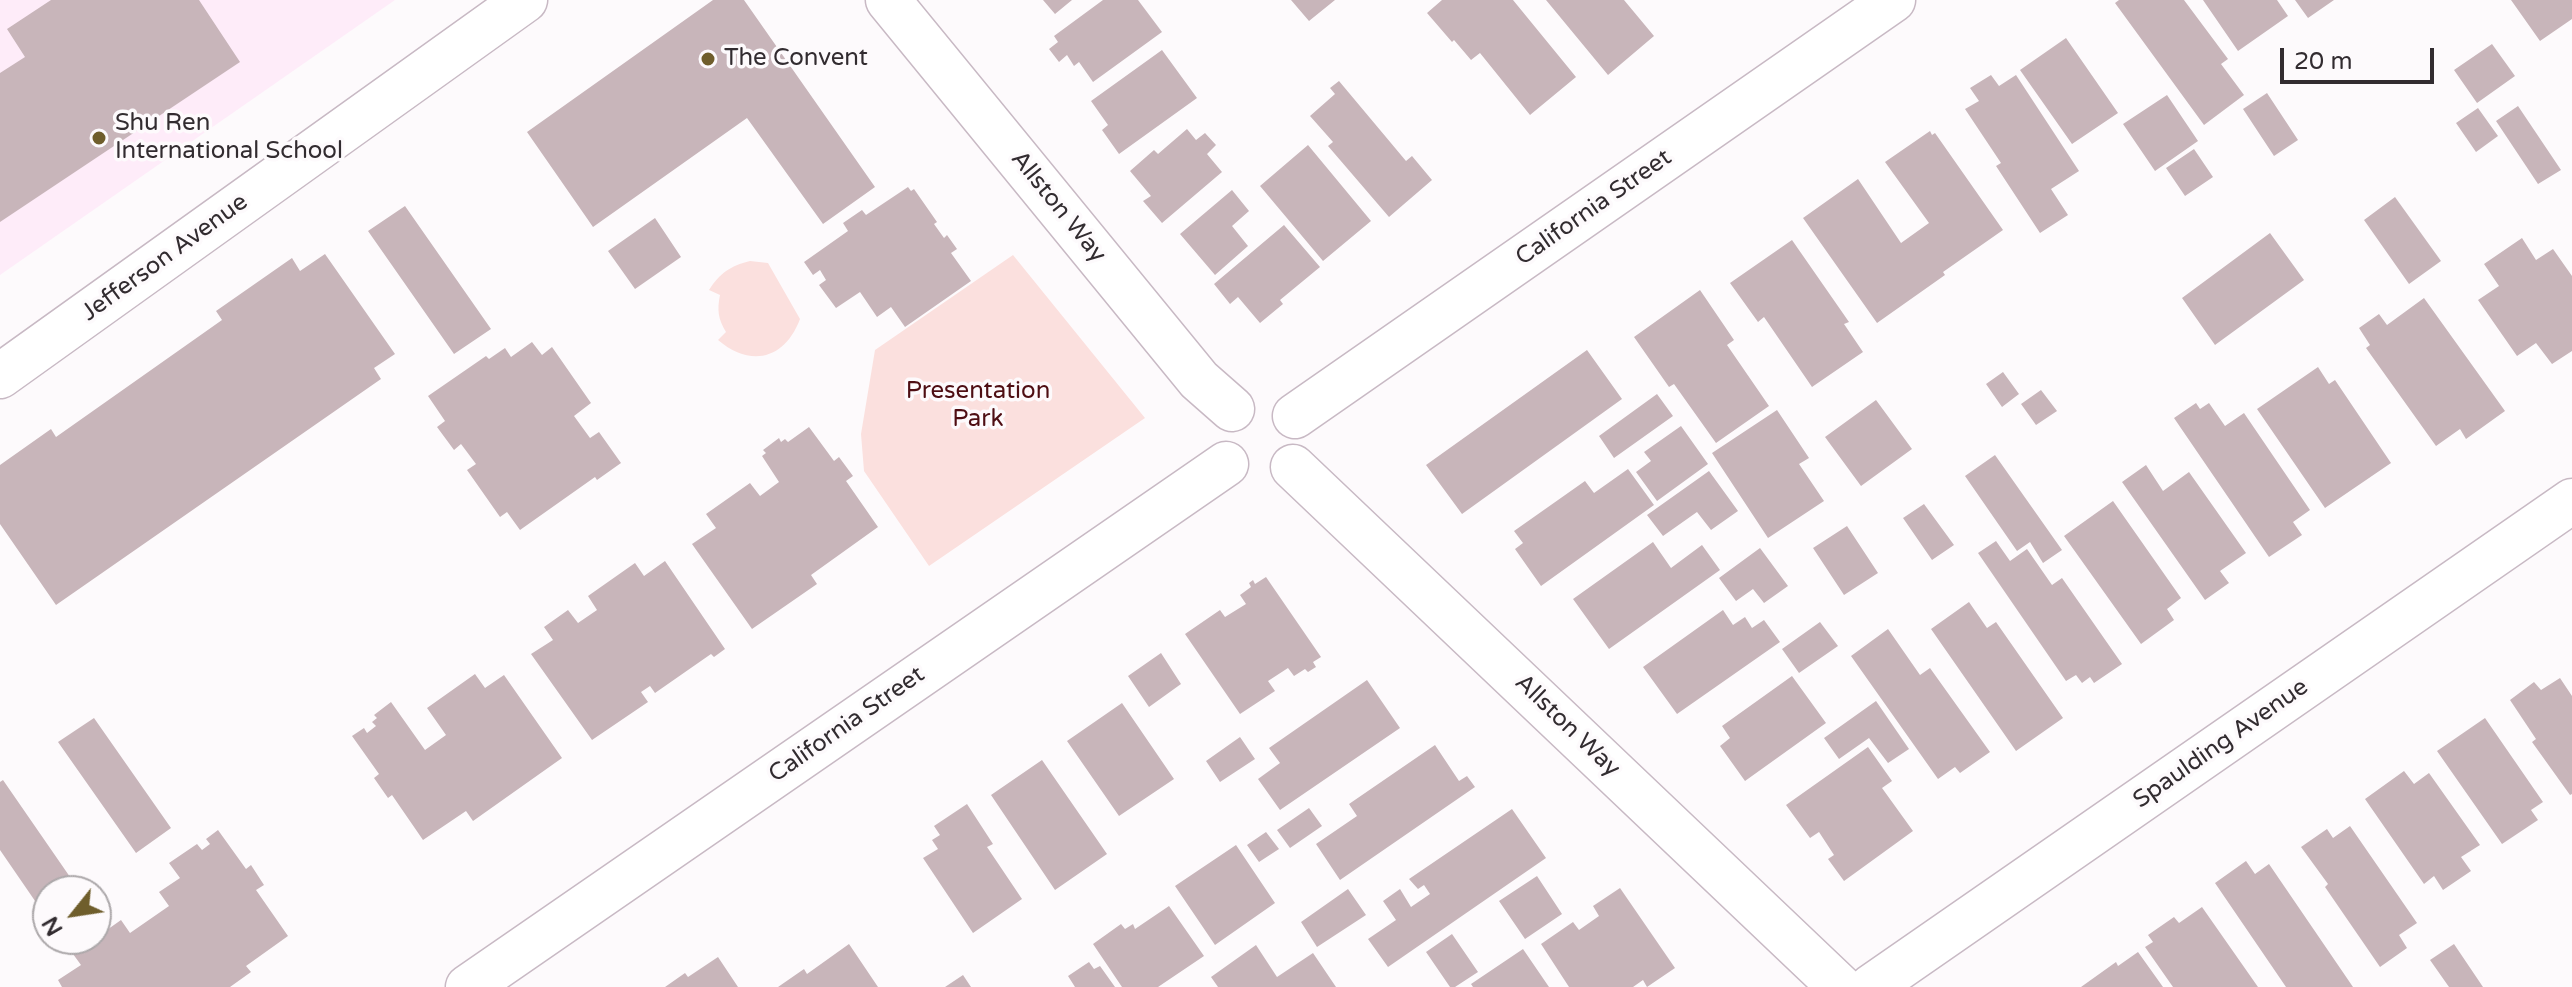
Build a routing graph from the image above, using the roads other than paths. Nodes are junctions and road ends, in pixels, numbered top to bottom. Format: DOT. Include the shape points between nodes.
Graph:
graph roads {
  1 [pos="525,0"];
  2 [pos="888,0"];
  3 [pos="1893,0"];
  4 [pos="0,376"];
  5 [pos="1232,409"];
  6 [pos="1295,416"];
  7 [pos="1226,464"];
  8 [pos="1293,467"];
  9 [pos="2572,501"];
  10 [pos="468,987"];
  11 [pos="1840,987"];
  12 [pos="1871,987"];
  1 -- 4 [label="street, Jefferson Avenue"];
  2 -- 5 [label="street, Allston Way" via="1199,380"];
  3 -- 6 [label="street, California Street"];
  5 -- 6 [label="street" via="1265,398"];
  5 -- 7 [label="street" via="1219,436"];
  6 -- 8 [label="street" via="1303,442"];
  7 -- 8 [label="street" via="1259,481 1273,480"];
  7 -- 10 [label="street, California Street"];
  8 -- 11 [label="street, Allston Way"];
  9 -- 12 [label="street, Spaulding Avenue"];
}
